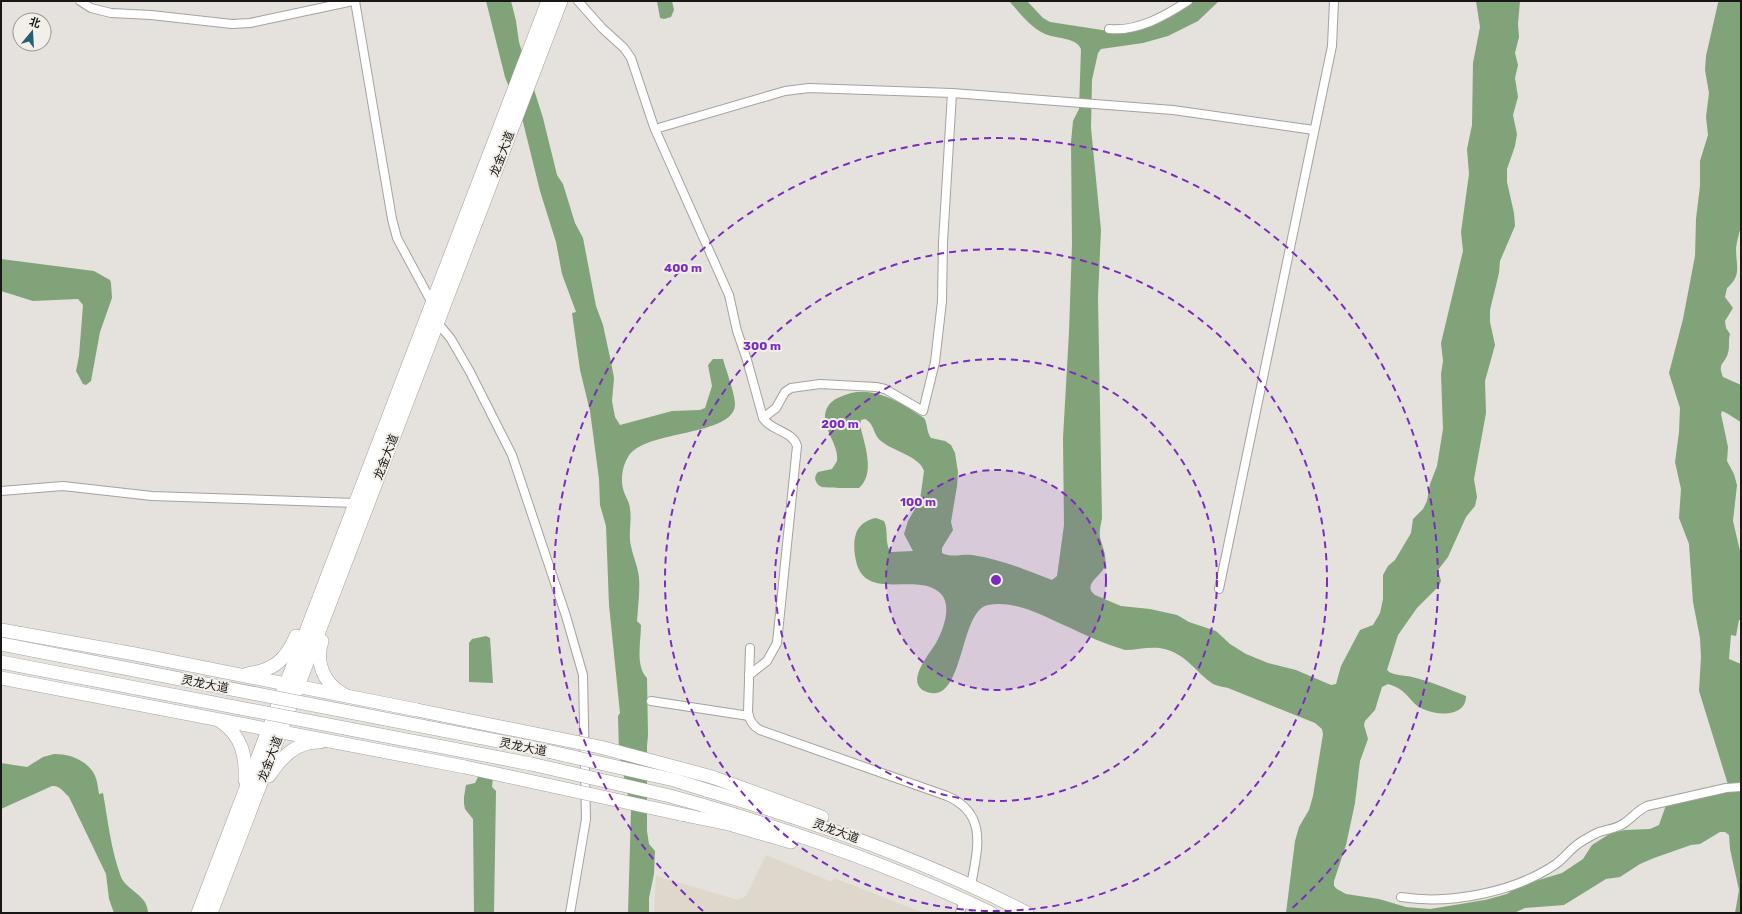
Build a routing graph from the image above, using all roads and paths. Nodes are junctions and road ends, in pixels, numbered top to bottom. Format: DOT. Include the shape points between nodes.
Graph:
graph roads {
  1 [pos="80,1"];
  2 [pos="354,1"];
  3 [pos="548,1"];
  4 [pos="561,1"];
  5 [pos="578,1"];
  6 [pos="1188,1"];
  7 [pos="1334,1"];
  8 [pos="1109,29"];
  9 [pos="952,93"];
  10 [pos="655,129"];
  11 [pos="1314,130"];
  12 [pos="432,303"];
  13 [pos="437,322"];
  14 [pos="763,418"];
  15 [pos="1,490"];
  16 [pos="355,503"];
  17 [pos="341,557"];
  18 [pos="1219,589"];
  19 [pos="1,630"];
  20 [pos="1,644"];
  21 [pos="750,648"];
  22 [pos="1,662"];
  23 [pos="240,675"];
  24 [pos="750,675"];
  25 [pos="1,678"];
  26 [pos="292,685"];
  27 [pos="352,697"];
  28 [pos="651,701"];
  29 [pos="749,716"];
  30 [pos="215,719"];
  31 [pos="274,730"];
  32 [pos="335,742"];
  33 [pos="1741,787"];
  34 [pos="250,794"];
  35 [pos="946,875"];
  36 [pos="926,884"];
  37 [pos="971,886"];
  38 [pos="1401,897"];
  39 [pos="964,900"];
  40 [pos="198,913"];
  41 [pos="211,913"];
  42 [pos="570,913"];
  43 [pos="960,913"];
  44 [pos="991,913"];
  45 [pos="1027,913"];
  1 -- 2 [label="street" via="91,8 111,13 232,24 250,23"];
  2 -- 12 [label="street" via="392,219 397,238"];
  3 -- 12 [label="main road, 龙金大道"];
  4 -- 13 [label="main road, 龙金大道"];
  5 -- 10 [label="street" via="630,55"];
  6 -- 8 [label="street" via="1164,17 1123,30"];
  7 -- 11 [label="street" via="1332,46"];
  9 -- 10 [label="street" via="797,89"];
  9 -- 11 [label="street" via="1173,110"];
  9 -- 14 [label="street" via="942,301 935,362 923,411 885,389 820,384 791,388 782,395 776,408"];
  10 -- 14 [label="street" via="729,295"];
  11 -- 18 [label="street"];
  12 -- 16 [label="main road, 龙金大道"];
  13 -- 17 [label="main road, 龙金大道"];
  13 -- 42 [label="street" via="451,339 470,372 512,455 583,675 586,819"];
  14 -- 24 [label="street" via="766,424 793,438 797,449 777,643 767,661"];
  15 -- 16 [label="street" via="63,486 152,496"];
  16 -- 17 [label="main road, 龙金大道"];
  17 -- 23 [label="main road" via="318,584 290,650 285,656 268,669"];
  17 -- 26 [label="main road, 龙金大道"];
  17 -- 27 [label="main road" via="344,582 320,646 319,656 327,680 340,693"];
  19 -- 23 [label="main road"];
  20 -- 35 [label="main road, 灵龙大道, bridge" via="534,748 674,780 813,822"];
  21 -- 24 [label="street"];
  22 -- 36 [label="main road, 灵龙大道, bridge" via="531,764 656,792 808,838"];
  23 -- 26 [label="main road"];
  24 -- 29 [label="street"];
  25 -- 30 [label="main road"];
  26 -- 27 [label="main road"];
  26 -- 31 [label="main road, 龙金大道"];
  27 -- 35 [label="main road, bridge" via="600,747 712,777 843,826"];
  28 -- 29 [label="street"];
  29 -- 37 [label="street" via="760,730 947,796 962,805 974,820 978,835"];
  30 -- 31 [label="main road"];
  30 -- 34 [label="main road" via="230,728 241,744"];
  31 -- 32 [label="main road"];
  31 -- 34 [label="main road, 龙金大道"];
  32 -- 34 [label="main road" via="309,743 290,751"];
  32 -- 36 [label="main road, bridge" via="465,767 776,837"];
  33 -- 38 [label="street" via="1726,788 1648,806 1639,810 1623,824 1601,831 1577,844 1557,863 1522,882 1448,899"];
  34 -- 40 [label="main road, 龙金大道"];
  34 -- 41 [label="main road, 龙金大道"];
  35 -- 37 [label="main road, 灵龙大道"];
  36 -- 39 [label="main road, 灵龙大道"];
  37 -- 45 [label="main road, 灵龙大道"];
  39 -- 43 [label="street"];
  39 -- 44 [label="main road, 灵龙大道"];
}
